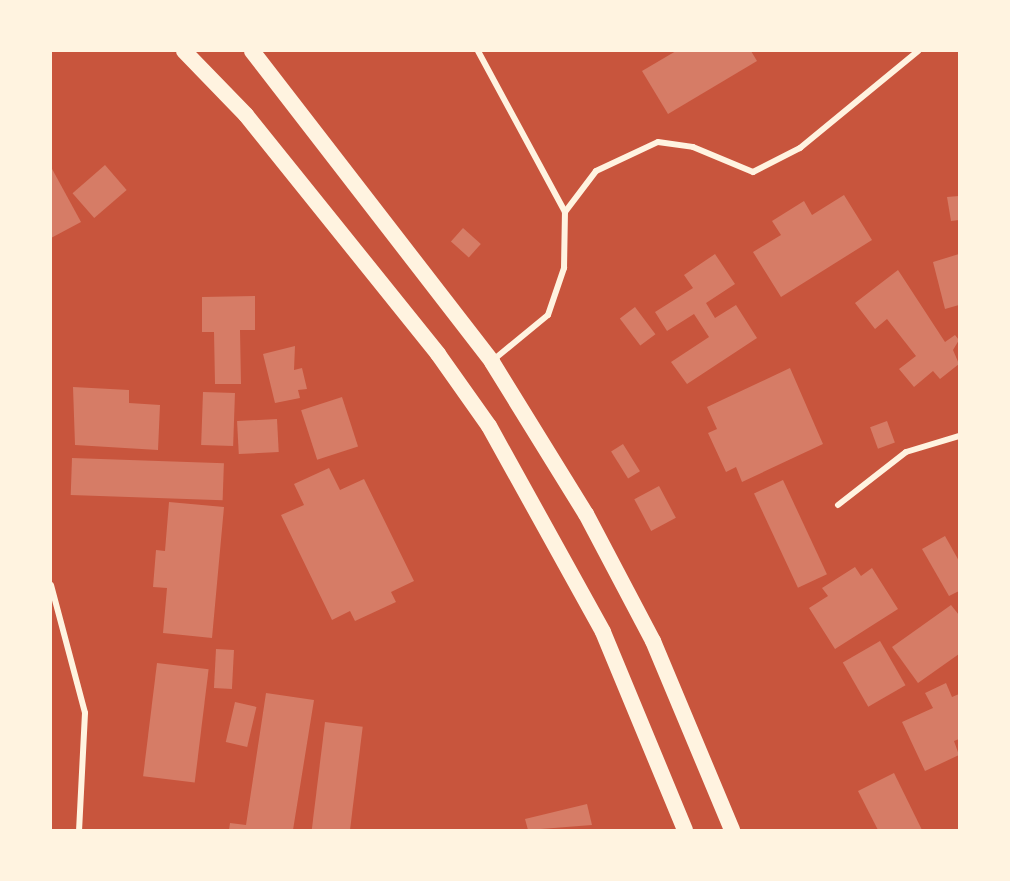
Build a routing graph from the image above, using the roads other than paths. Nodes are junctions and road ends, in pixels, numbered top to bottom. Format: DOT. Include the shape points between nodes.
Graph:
graph roads {
  1 [pos="184,51"];
  2 [pos="252,51"];
  3 [pos="478,51"];
  4 [pos="918,51"];
  5 [pos="565,212"];
  6 [pos="492,362"];
  7 [pos="959,436"];
  8 [pos="838,505"];
  9 [pos="51,585"];
  10 [pos="79,830"];
  11 [pos="685,830"];
  12 [pos="732,830"];
  1 -- 11 [label="highway" via="246,115 438,354 489,426 603,632"];
  2 -- 6 [label="highway"];
  3 -- 5 [label="street"];
  4 -- 5 [label="street" via="800,148 753,172 693,147 658,142 596,171"];
  5 -- 6 [label="street" via="564,268 548,315"];
  6 -- 12 [label="highway" via="586,514 653,641"];
  7 -- 8 [label="street" via="906,452"];
  9 -- 10 [label="street" via="85,712"];
}
